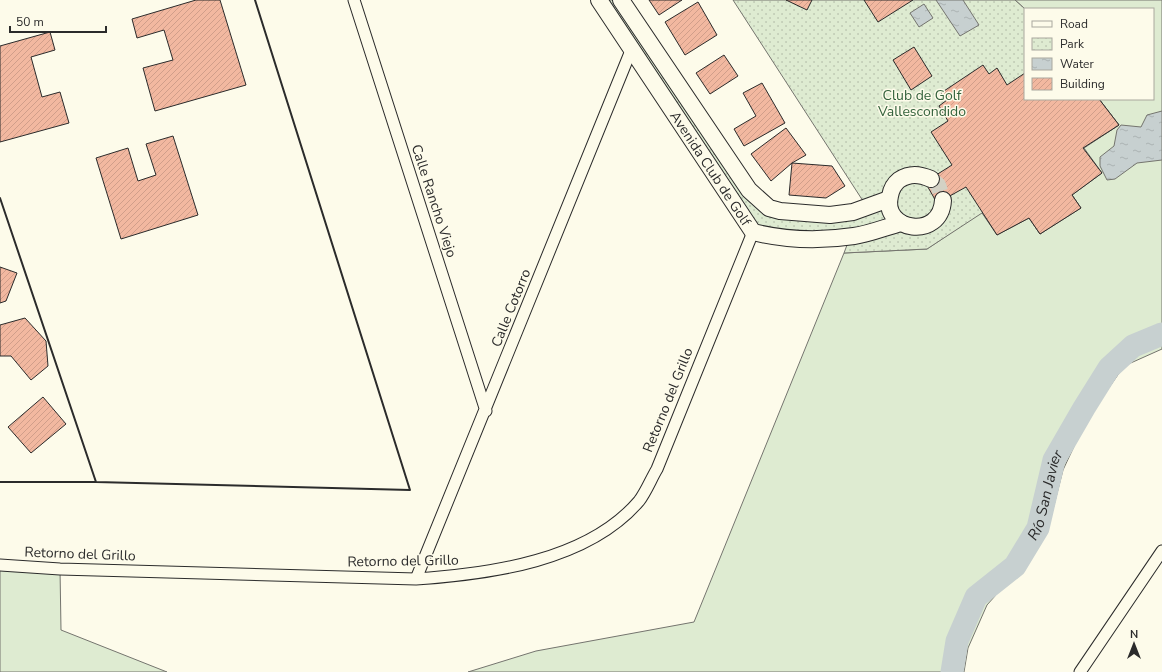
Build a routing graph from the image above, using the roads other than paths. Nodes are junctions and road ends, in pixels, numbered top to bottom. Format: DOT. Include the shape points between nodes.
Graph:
graph roads {
  1 [pos="354,0"];
  2 [pos="599,0"];
  3 [pos="621,0"];
  4 [pos="632,48"];
  5 [pos="931,179"];
  6 [pos="889,199"];
  7 [pos="760,200"];
  8 [pos="943,200"];
  9 [pos="780,211"];
  10 [pos="901,223"];
  11 [pos="749,226"];
  12 [pos="778,236"];
  13 [pos="486,411"];
  14 [pos="1162,551"];
  15 [pos="0,565"];
  16 [pos="416,579"];
  17 [pos="1080,672"];
  1 -- 13 [label="street, Calle Rancho Viejo"];
  2 -- 4 [label="street, Avenida Club de Golf"];
  3 -- 7 [label="street, Avenida Club de Golf" via="749,190"];
  4 -- 11 [label="street, Avenida Club de Golf"];
  4 -- 13 [label="street, Calle Cotorro"];
  5 -- 6 [label="street" via="913,174 904,177 891,190"];
  6 -- 9 [label="street, Avenida Club de Golf" via="853,212 830,215"];
  6 -- 10 [label="street" via="892,213"];
  7 -- 9 [label="street, Avenida Club de Golf" via="769,208"];
  7 -- 11 [label="street"];
  8 -- 10 [label="street, Avenida Club de Golf" via="941,211 928,225 910,227"];
  9 -- 12 [label="street"];
  10 -- 12 [label="street, Avenida Club de Golf" via="855,236 826,239"];
  11 -- 12 [label="street, Avenida Club de Golf"];
  11 -- 16 [label="street, Retorno del Grillo" via="656,468 640,500 611,528 571,548 518,565 470,575"];
  13 -- 16 [label="street, Calle Cotorro"];
  14 -- 17 [label="street"];
  15 -- 16 [label="street, Retorno del Grillo" via="60,570"];
}
